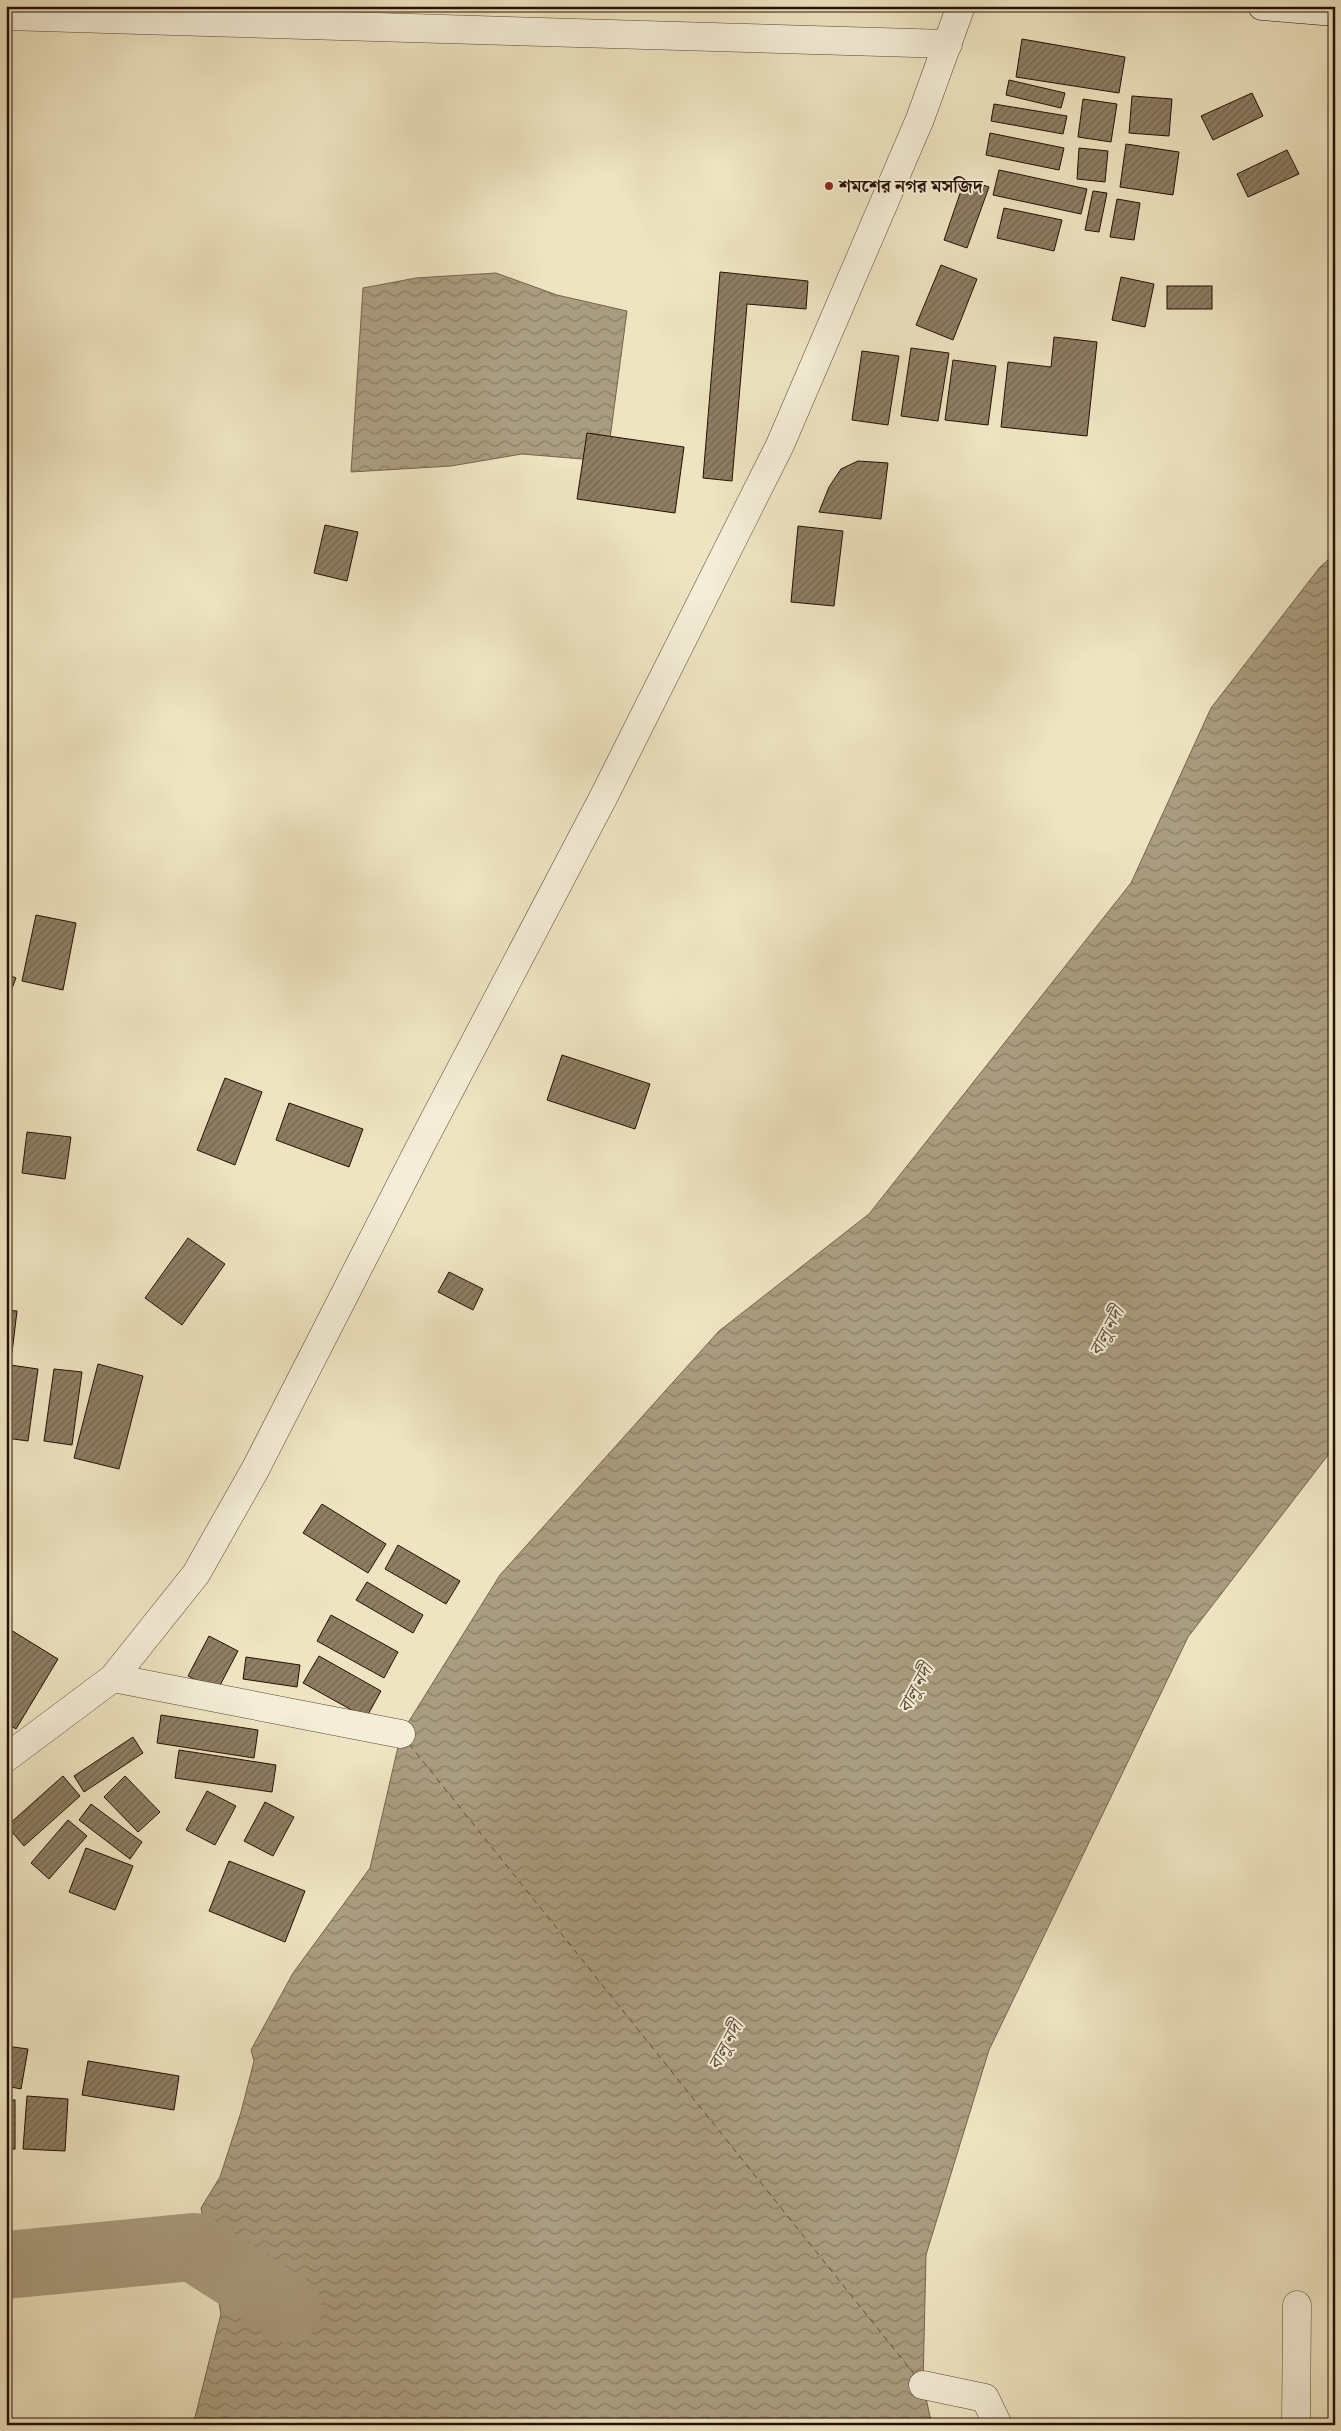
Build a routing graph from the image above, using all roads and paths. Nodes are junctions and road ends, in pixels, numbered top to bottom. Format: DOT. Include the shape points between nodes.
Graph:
graph roads {
  1 [pos="961,6"];
  2 [pos="1262,6"];
  3 [pos="1335,12"];
  4 [pos="6,16"];
  5 [pos="948,44"];
  6 [pos="113,1678"];
  7 [pos="401,1734"];
  8 [pos="6,1758"];
  9 [pos="1298,2305"];
  10 [pos="923,2385"];
  11 [pos="998,2425"];
  12 [pos="1296,2425"];
  1 -- 5 [label="street"];
  2 -- 3 [label="street"];
  4 -- 5 [label="street"];
  5 -- 6 [label="street" via="920,119 780,445 603,798 256,1468 196,1574"];
  6 -- 7 [label="street"];
  6 -- 8 [label="street"];
  9 -- 12 [label="street"];
  10 -- 11 [label="street" via="985,2398"];
}
